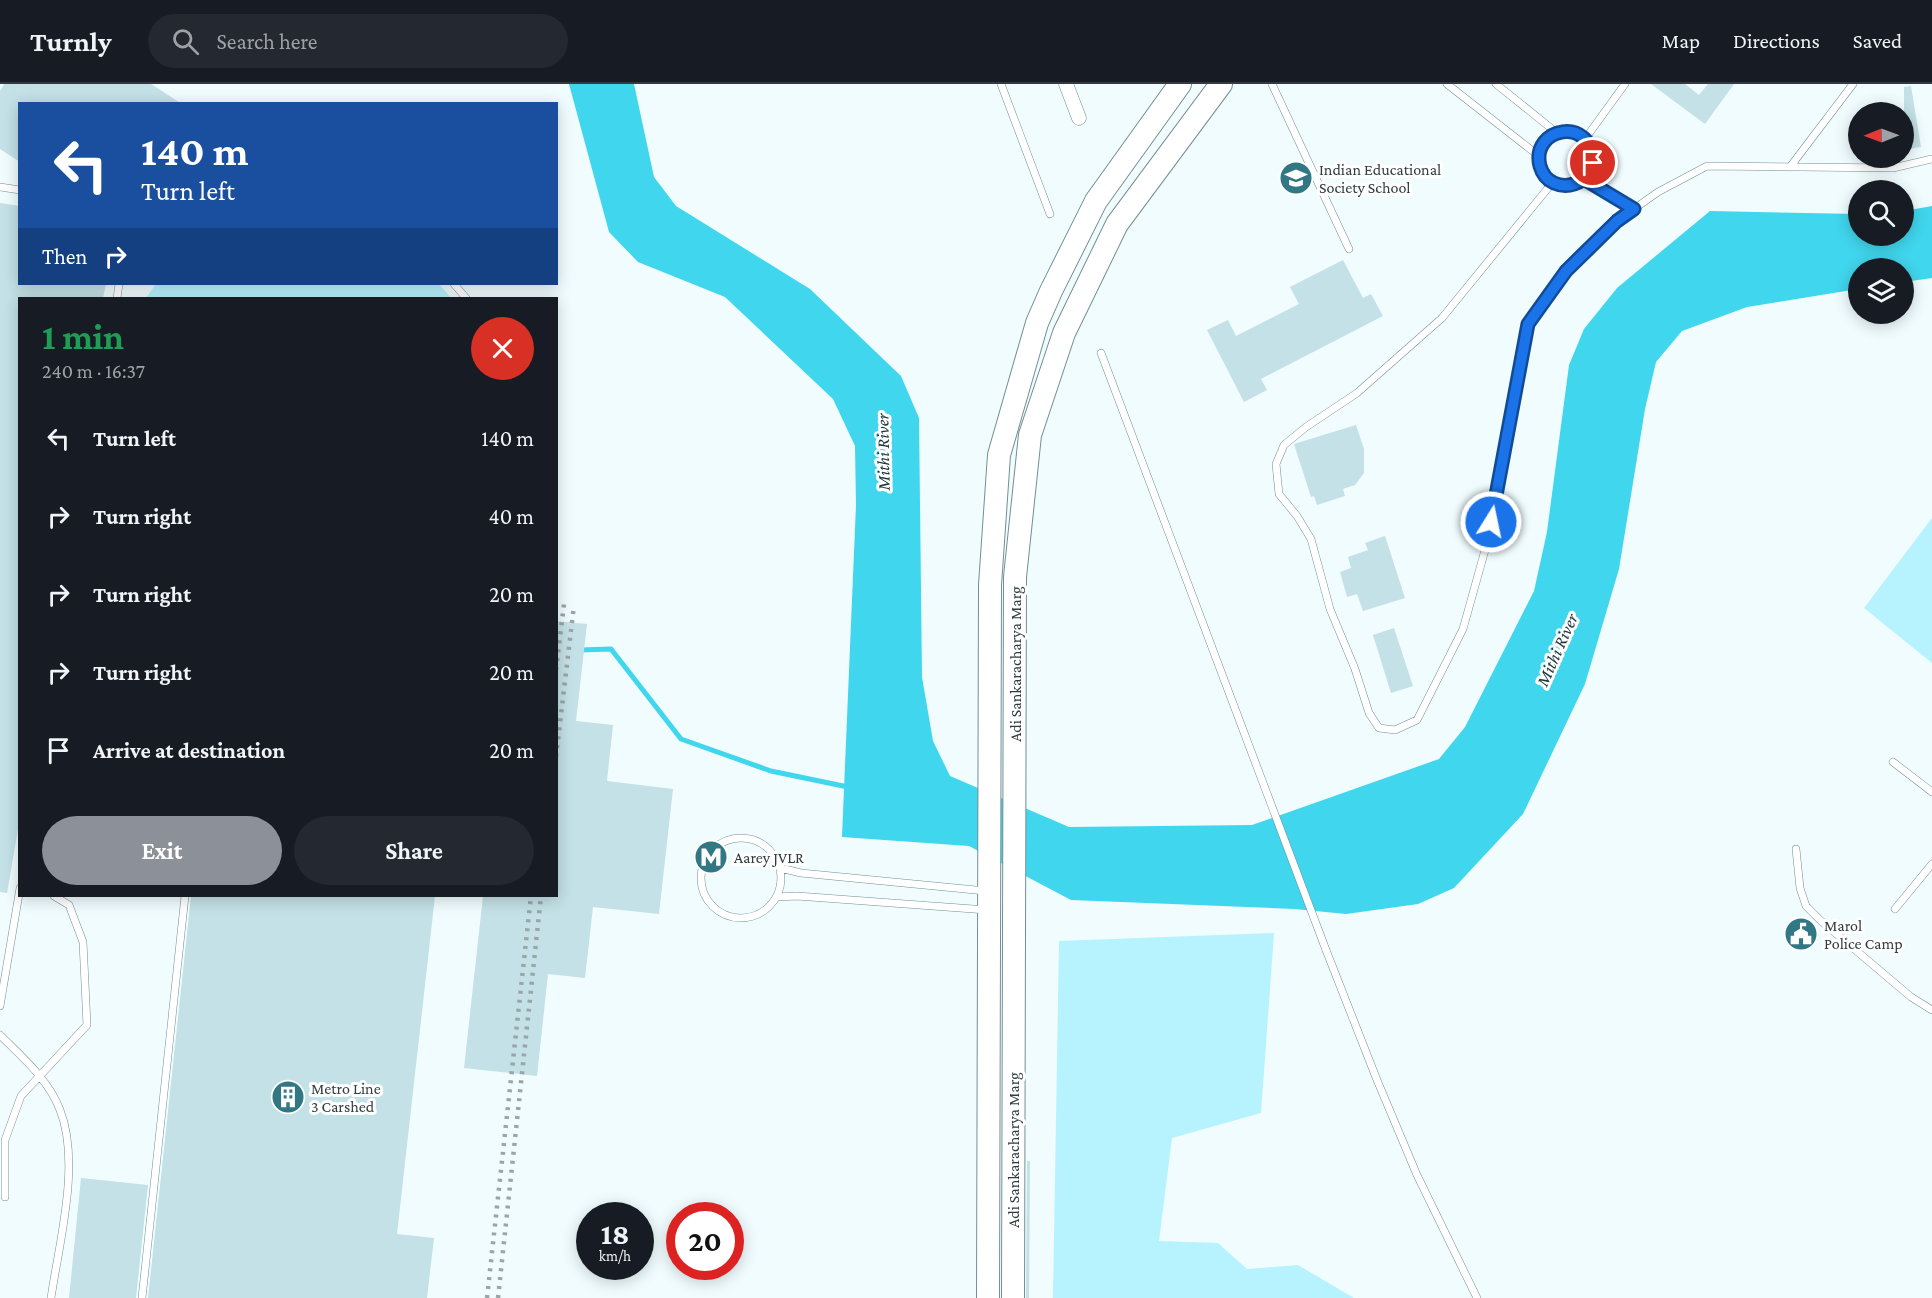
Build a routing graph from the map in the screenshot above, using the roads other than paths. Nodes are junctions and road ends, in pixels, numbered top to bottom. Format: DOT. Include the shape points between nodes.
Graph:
graph roads {
  1 [pos="1000,84"];
  2 [pos="1066,84"];
  3 [pos="1180,84"];
  4 [pos="1221,84"];
  5 [pos="1272,84"];
  6 [pos="1447,84"];
  7 [pos="1496,84"];
  8 [pos="1625,84"];
  9 [pos="1853,84"];
  10 [pos="1079,118"];
  11 [pos="1557,133"];
  12 [pos="1585,139"];
  13 [pos="1539,156"];
  14 [pos="1932,159"];
  15 [pos="1790,167"];
  16 [pos="1584,179"];
  17 [pos="1552,182"];
  18 [pos="0,187"];
  19 [pos="18,190"];
  20 [pos="1634,209"];
  21 [pos="1050,214"];
  22 [pos="1349,249"];
  23 [pos="455,285"];
  24 [pos="465,297"];
  25 [pos="1101,353"];
  26 [pos="1893,762"];
  27 [pos="1932,792"];
  28 [pos="1796,849"];
  29 [pos="1932,864"];
  30 [pos="780,868"];
  31 [pos="18,897"];
  32 [pos="56,897"];
  33 [pos="185,897"];
  34 [pos="777,897"];
  35 [pos="989,901"];
  36 [pos="1895,909"];
  37 [pos="0,1004"];
  38 [pos="1932,1010"];
  39 [pos="0,1035"];
  40 [pos="39,1075"];
  41 [pos="5,1197"];
  42 [pos="51,1298"];
  43 [pos="142,1298"];
  44 [pos="988,1298"];
  45 [pos="1013,1298"];
  46 [pos="1477,1298"];
  1 -- 21 [label="lane"];
  2 -- 10 [label="street"];
  3 -- 35 [label="main road, Adi Sankaracharya Marg" via="1096,201 1051,291 1037,323 999,455 990,585"];
  4 -- 45 [label="main road, Adi Sankaracharya Marg" via="1117,224 1064,333 1030,435 1015,577"];
  5 -- 22 [label="lane"];
  6 -- 13 [label="lane"];
  7 -- 11 [label="lane"];
  8 -- 12 [label="lane"];
  9 -- 15 [label="lane"];
  11 -- 12 [label="lane" via="1572,132"];
  11 -- 13 [label="lane" via="1545,141"];
  12 -- 16 [label="lane" via="1593,163"];
  13 -- 17 [label="lane" via="1542,171"];
  14 -- 15 [label="lane" via="1893,168"];
  15 -- 20 [label="lane" via="1707,166"];
  16 -- 17 [label="lane" via="1569,186"];
  16 -- 20 [label="lane"];
  17 -- 20 [label="lane" via="1442,318 1357,393 1284,445 1276,464 1279,494 1311,539 1330,609 1369,714 1379,728 1395,730 1417,720 1463,628 1487,543 1528,324 1566,271"];
  18 -- 19 [label="lane"];
  23 -- 24 [label="lane"];
  25 -- 46 [label="lane" via="1326,950 1417,1175"];
  26 -- 27 [label="lane"];
  28 -- 38 [label="lane" via="1806,906 1911,997"];
  29 -- 36 [label="lane"];
  30 -- 34 [label="lane"];
  30 -- 34 [label="lane" via="764,845 736,838 711,852 701,878 711,905 737,918 764,911"];
  30 -- 35 [label="lane"];
  31 -- 37 [label="lane"];
  32 -- 40 [label="lane" via="69,905 83,942 87,1025"];
  33 -- 43 [label="lane"];
  34 -- 35 [label="lane"];
  35 -- 44 [label="main road, Adi Sankaracharya Marg"];
  39 -- 40 [label="lane"];
  40 -- 41 [label="lane" via="21,1096 5,1140"];
  40 -- 42 [label="lane" via="60,1109 70,1174"];
}
